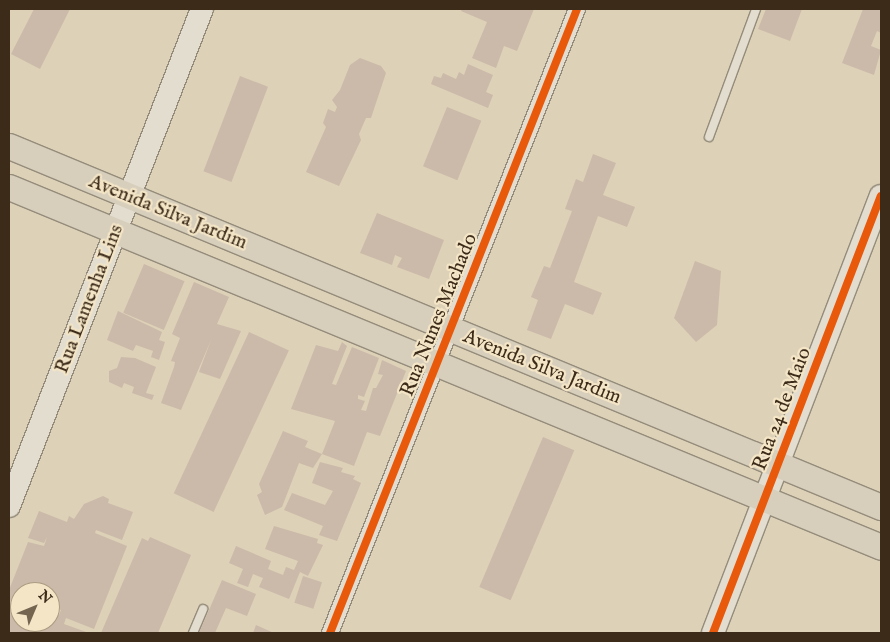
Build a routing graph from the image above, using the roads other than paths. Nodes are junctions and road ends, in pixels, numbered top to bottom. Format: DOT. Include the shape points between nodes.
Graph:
graph roads {
  1 [pos="202,9"];
  2 [pos="577,9"];
  3 [pos="756,9"];
  4 [pos="709,137"];
  5 [pos="9,146"];
  6 [pos="9,187"];
  7 [pos="129,196"];
  8 [pos="881,196"];
  9 [pos="116,231"];
  10 [pos="303,268"];
  11 [pos="341,283"];
  12 [pos="274,296"];
  13 [pos="351,328"];
  14 [pos="450,329"];
  15 [pos="437,364"];
  16 [pos="650,411"];
  17 [pos="679,464"];
  18 [pos="778,464"];
  19 [pos="765,499"];
  20 [pos="9,506"];
  21 [pos="881,507"];
  22 [pos="881,526"];
  23 [pos="848,533"];
  24 [pos="881,547"];
  25 [pos="203,608"];
  26 [pos="193,633"];
  27 [pos="330,633"];
  28 [pos="713,633"];
  1 -- 7 [label="main road, Rua Lamenha Lins"];
  2 -- 14 [label="street, Rua Nunes Machado"];
  3 -- 4 [label="lane"];
  5 -- 7 [label="main road, Avenida Silva Jardim"];
  6 -- 9 [label="main road, Avenida Silva Jardim"];
  7 -- 9 [label="main road, Rua Lamenha Lins"];
  7 -- 10 [label="main road, Avenida Silva Jardim"];
  8 -- 18 [label="main road, Rua 24 de Maio"];
  9 -- 12 [label="main road, Avenida Silva Jardim"];
  9 -- 20 [label="main road, Rua Lamenha Lins"];
  10 -- 11 [label="main road, Avenida Silva Jardim"];
  10 -- 12 [label="main road"];
  11 -- 13 [label="main road"];
  11 -- 14 [label="main road, Avenida Silva Jardim"];
  12 -- 13 [label="main road, Avenida Silva Jardim"];
  13 -- 15 [label="main road, Avenida Silva Jardim"];
  14 -- 15 [label="street, Rua Nunes Machado"];
  14 -- 16 [label="main road, Avenida Silva Jardim"];
  15 -- 17 [label="main road, Avenida Silva Jardim"];
  15 -- 27 [label="street, Rua Nunes Machado"];
  16 -- 17 [label="main road"];
  16 -- 18 [label="main road, Avenida Silva Jardim"];
  17 -- 19 [label="main road, Avenida Silva Jardim"];
  18 -- 19 [label="main road, Rua 24 de Maio"];
  18 -- 21 [label="main road, Avenida Silva Jardim"];
  19 -- 23 [label="main road, Avenida Silva Jardim"];
  19 -- 28 [label="main road, Rua 24 de Maio"];
  22 -- 23 [label="main road"];
  23 -- 24 [label="main road, Avenida Silva Jardim"];
  25 -- 26 [label="lane"];
}
